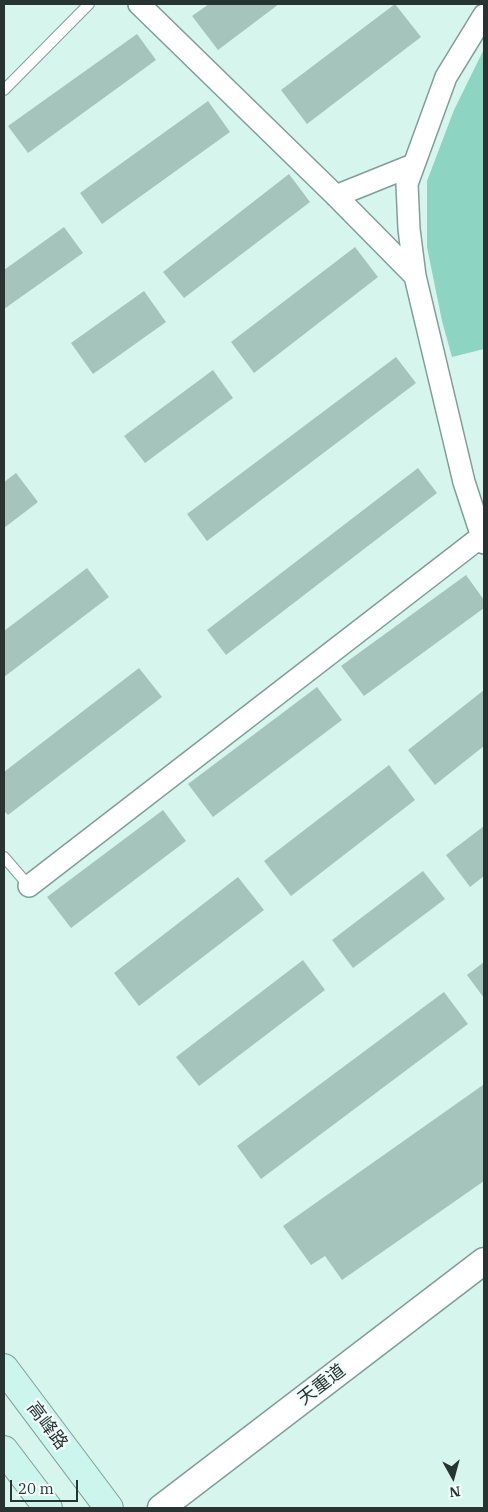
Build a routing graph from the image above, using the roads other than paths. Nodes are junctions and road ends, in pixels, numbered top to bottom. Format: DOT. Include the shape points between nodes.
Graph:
graph roads {
  1 [pos="89,4"];
  2 [pos="139,4"];
  3 [pos="484,15"];
  4 [pos="4,90"];
  5 [pos="414,165"];
  6 [pos="336,196"];
  7 [pos="415,276"];
  8 [pos="483,540"];
  9 [pos="4,857"];
  10 [pos="28,886"];
  11 [pos="484,1261"];
  12 [pos="4,1368"];
  13 [pos="4,1450"];
  14 [pos="48,1508"];
  15 [pos="109,1508"];
  16 [pos="161,1508"];
  1 -- 4 [label="lane"];
  2 -- 6 [label="street"];
  3 -- 5 [label="street" via="446,77"];
  5 -- 6 [label="street"];
  5 -- 7 [label="street" via="407,184"];
  6 -- 7 [label="street"];
  7 -- 8 [label="street" via="464,482"];
  8 -- 10 [label="street"];
  9 -- 10 [label="lane"];
  11 -- 16 [label="street, 天重道"];
  12 -- 15 [label="main road, 高峰路"];
  13 -- 14 [label="main road"];
}
